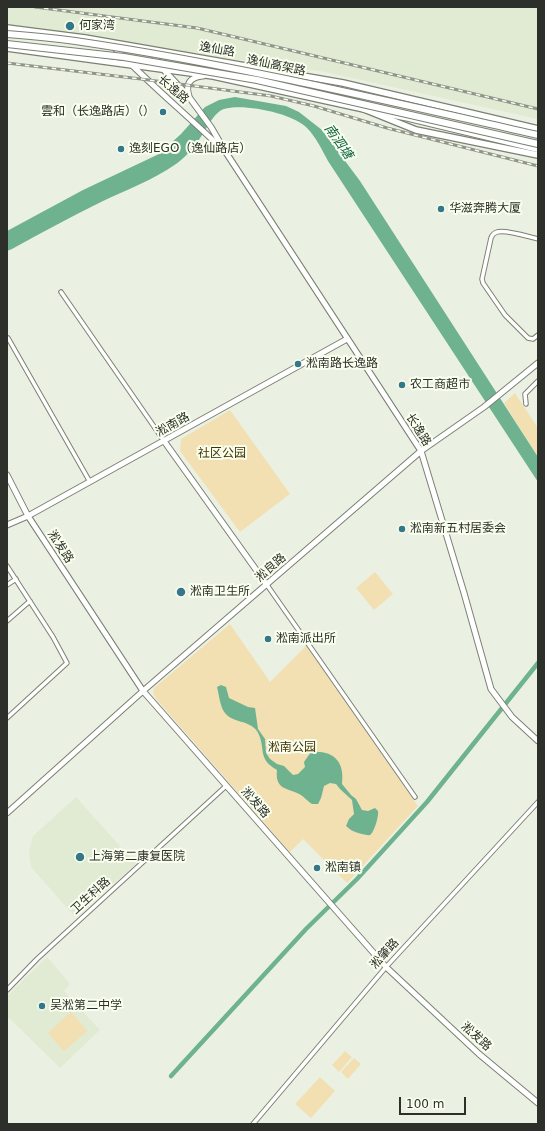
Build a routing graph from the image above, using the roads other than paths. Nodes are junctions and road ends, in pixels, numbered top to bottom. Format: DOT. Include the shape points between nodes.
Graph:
graph roads {
  1 [pos="7,28"];
  2 [pos="7,34"];
  3 [pos="109,42"];
  4 [pos="7,44"];
  5 [pos="7,48"];
  6 [pos="150,49"];
  7 [pos="130,64"];
  8 [pos="163,69"];
  9 [pos="209,76"];
  10 [pos="189,97"];
  11 [pos="364,110"];
  12 [pos="538,129"];
  13 [pos="538,136"];
  14 [pos="538,143"];
  15 [pos="538,149"];
  16 [pos="225,151"];
  17 [pos="538,155"];
  18 [pos="538,239"];
  19 [pos="61,292"];
  20 [pos="538,335"];
  21 [pos="8,338"];
  22 [pos="347,339"];
  23 [pos="538,363"];
  24 [pos="538,380"];
  25 [pos="526,404"];
  26 [pos="164,441"];
  27 [pos="420,451"];
  28 [pos="7,475"];
  29 [pos="90,482"];
  30 [pos="28,516"];
  31 [pos="7,525"];
  32 [pos="7,566"];
  33 [pos="16,579"];
  34 [pos="7,585"];
  35 [pos="267,585"];
  36 [pos="30,601"];
  37 [pos="7,621"];
  38 [pos="142,691"];
  39 [pos="7,718"];
  40 [pos="538,741"];
  41 [pos="226,786"];
  42 [pos="415,797"];
  43 [pos="538,802"];
  44 [pos="7,813"];
  45 [pos="386,967"];
  46 [pos="7,990"];
  47 [pos="538,1102"];
  48 [pos="253,1124"];
  1 -- 3 [label="main road, 逸仙路"];
  2 -- 13 [label="highway, 逸仙高架路, bridge" via="81,42 237,69 386,100"];
  3 -- 6 [label="main road, 逸仙路"];
  3 -- 7 [label="street, 长逸路"];
  4 -- 14 [label="highway, 逸仙高架路, bridge" via="124,57 257,80"];
  5 -- 7 [label="main road"];
  6 -- 8 [label="street, 长逸路"];
  6 -- 12 [label="main road, 逸仙路" via="343,83"];
  7 -- 8 [label="main road"];
  7 -- 16 [label="street, 长逸路"];
  8 -- 9 [label="main road"];
  8 -- 10 [label="street, 长逸路"];
  9 -- 10 [label="street" via="194,78 188,85"];
  9 -- 11 [label="main road"];
  10 -- 16 [label="street, 长逸路"];
  11 -- 14 [label="main road" via="408,112"];
  11 -- 15 [label="highway" via="409,118"];
  11 -- 17 [label="main road" via="416,130"];
  16 -- 22 [label="street, 长逸路"];
  18 -- 20 [label="street" via="502,231 493,234 482,279 505,314 528,338 532,339"];
  19 -- 26 [label="street"];
  21 -- 29 [label="street"];
  22 -- 26 [label="street, 淞南路"];
  22 -- 27 [label="street, 长逸路"];
  23 -- 27 [label="street, 淞良路" via="503,393"];
  24 -- 25 [label="street" via="525,394"];
  26 -- 29 [label="street, 淞南路"];
  26 -- 35 [label="street"];
  27 -- 35 [label="street, 淞良路"];
  27 -- 40 [label="street, 长逸路" via="491,689 508,712"];
  28 -- 30 [label="street, 淞发路"];
  29 -- 30 [label="street, 淞南路"];
  30 -- 31 [label="street, 淞南路"];
  30 -- 38 [label="street, 淞发路"];
  32 -- 33 [label="street"];
  33 -- 34 [label="street"];
  33 -- 36 [label="street"];
  35 -- 38 [label="street, 淞良路"];
  35 -- 42 [label="street"];
  36 -- 37 [label="street"];
  36 -- 39 [label="street" via="54,637 67,663"];
  38 -- 41 [label="street, 淞发路"];
  38 -- 44 [label="street, 淞良路"];
  41 -- 45 [label="street, 淞发路"];
  41 -- 46 [label="street, 卫生科路" via="37,959"];
  43 -- 45 [label="street, 淞肇路"];
  45 -- 47 [label="street, 淞发路" via="479,1054"];
  45 -- 48 [label="street, 淞肇路"];
}
